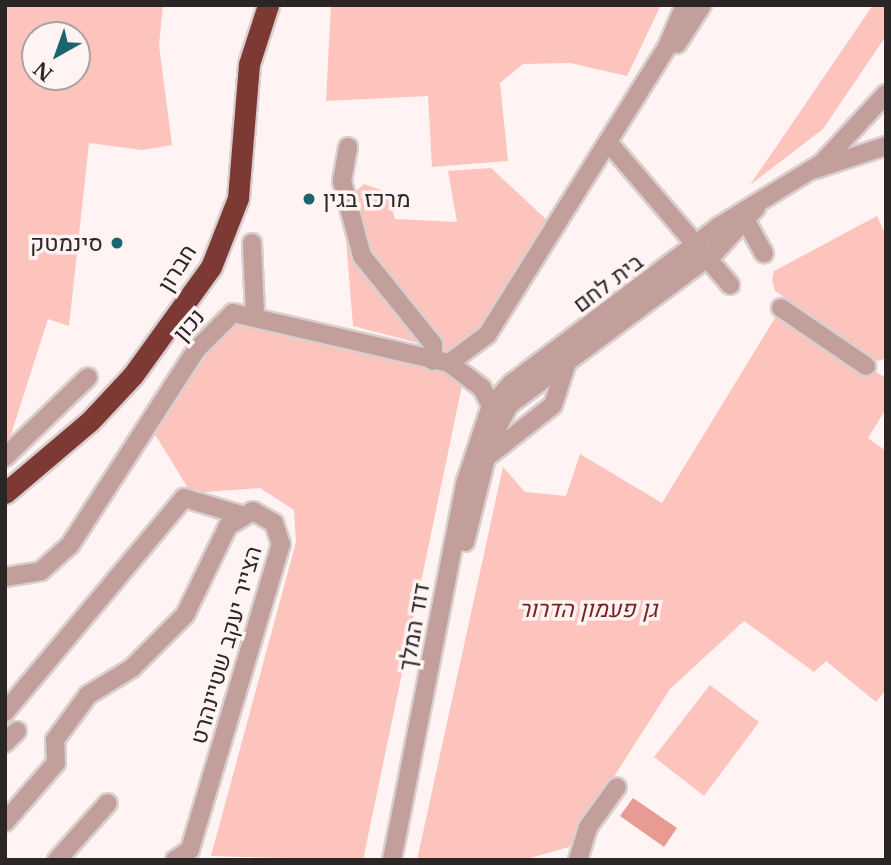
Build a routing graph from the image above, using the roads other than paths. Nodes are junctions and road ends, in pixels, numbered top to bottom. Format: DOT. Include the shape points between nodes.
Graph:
graph roads {
  1 [pos="268,5"];
  2 [pos="685,5"];
  3 [pos="702,5"];
  4 [pos="886,94"];
  5 [pos="863,124"];
  6 [pos="886,143"];
  7 [pos="613,144"];
  8 [pos="348,146"];
  9 [pos="813,170"];
  10 [pos="758,206"];
  11 [pos="746,221"];
  12 [pos="251,243"];
  13 [pos="700,248"];
  14 [pos="764,253"];
  15 [pos="730,285"];
  16 [pos="781,308"];
  17 [pos="255,314"];
  18 [pos="441,362"];
  19 [pos="567,362"];
  20 [pos="866,366"];
  21 [pos="88,377"];
  22 [pos="497,410"];
  23 [pos="5,457"];
  24 [pos="485,460"];
  25 [pos="5,493"];
  26 [pos="241,515"];
  27 [pos="5,577"];
  28 [pos="5,712"];
  29 [pos="617,787"];
  30 [pos="108,803"];
  31 [pos="5,822"];
  32 [pos="188,856"];
  33 [pos="57,860"];
  34 [pos="392,860"];
  35 [pos="404,860"];
  36 [pos="578,860"];
  1 -- 25 [label="highway, חברון" via="249,64 238,198 211,267 124,384"];
  2 -- 7 [label="street"];
  3 -- 7 [label="street"];
  4 -- 5 [label="street, בית לחם"];
  5 -- 6 [label="street"];
  5 -- 9 [label="street, בית לחם" via="848,146"];
  6 -- 9 [label="street"];
  7 -- 13 [label="street"];
  7 -- 18 [label="street" via="487,335"];
  8 -- 18 [label="street" via="342,181 362,256 433,344"];
  9 -- 10 [label="street, בית לחם"];
  10 -- 11 [label="street, בית לחם"];
  10 -- 13 [label="street, בית לחם"];
  11 -- 13 [label="street, בית לחם"];
  11 -- 14 [label="street"];
  12 -- 17 [label="street"];
  13 -- 15 [label="street"];
  13 -- 19 [label="street, בית לחם"];
  13 -- 22 [label="street, בית לחם" via="512,383"];
  16 -- 20 [label="street"];
  17 -- 18 [label="street" via="322,337"];
  17 -- 27 [label="street, נכון" via="233,313 210,332 70,545 41,571"];
  18 -- 22 [label="street" via="482,388"];
  19 -- 22 [label="street, בית לחם"];
  19 -- 24 [label="street" via="554,405"];
  21 -- 23 [label="street"];
  22 -- 24 [label="street, דוד המלך"];
  22 -- 34 [label="street, דוד המלך" via="461,505"];
  24 -- 35 [label="street, דוד המלך"];
  26 -- 28 [label="street" via="184,498"];
  26 -- 31 [label="street, הצייר יעקב שטיינהרט" via="218,544 185,615 132,668 88,695 55,740 56,763"];
  26 -- 32 [label="street, הצייר יעקב שטיינהרט" via="266,515 281,544"];
  29 -- 36 [label="street" via="588,827"];
  30 -- 33 [label="street"];
}
